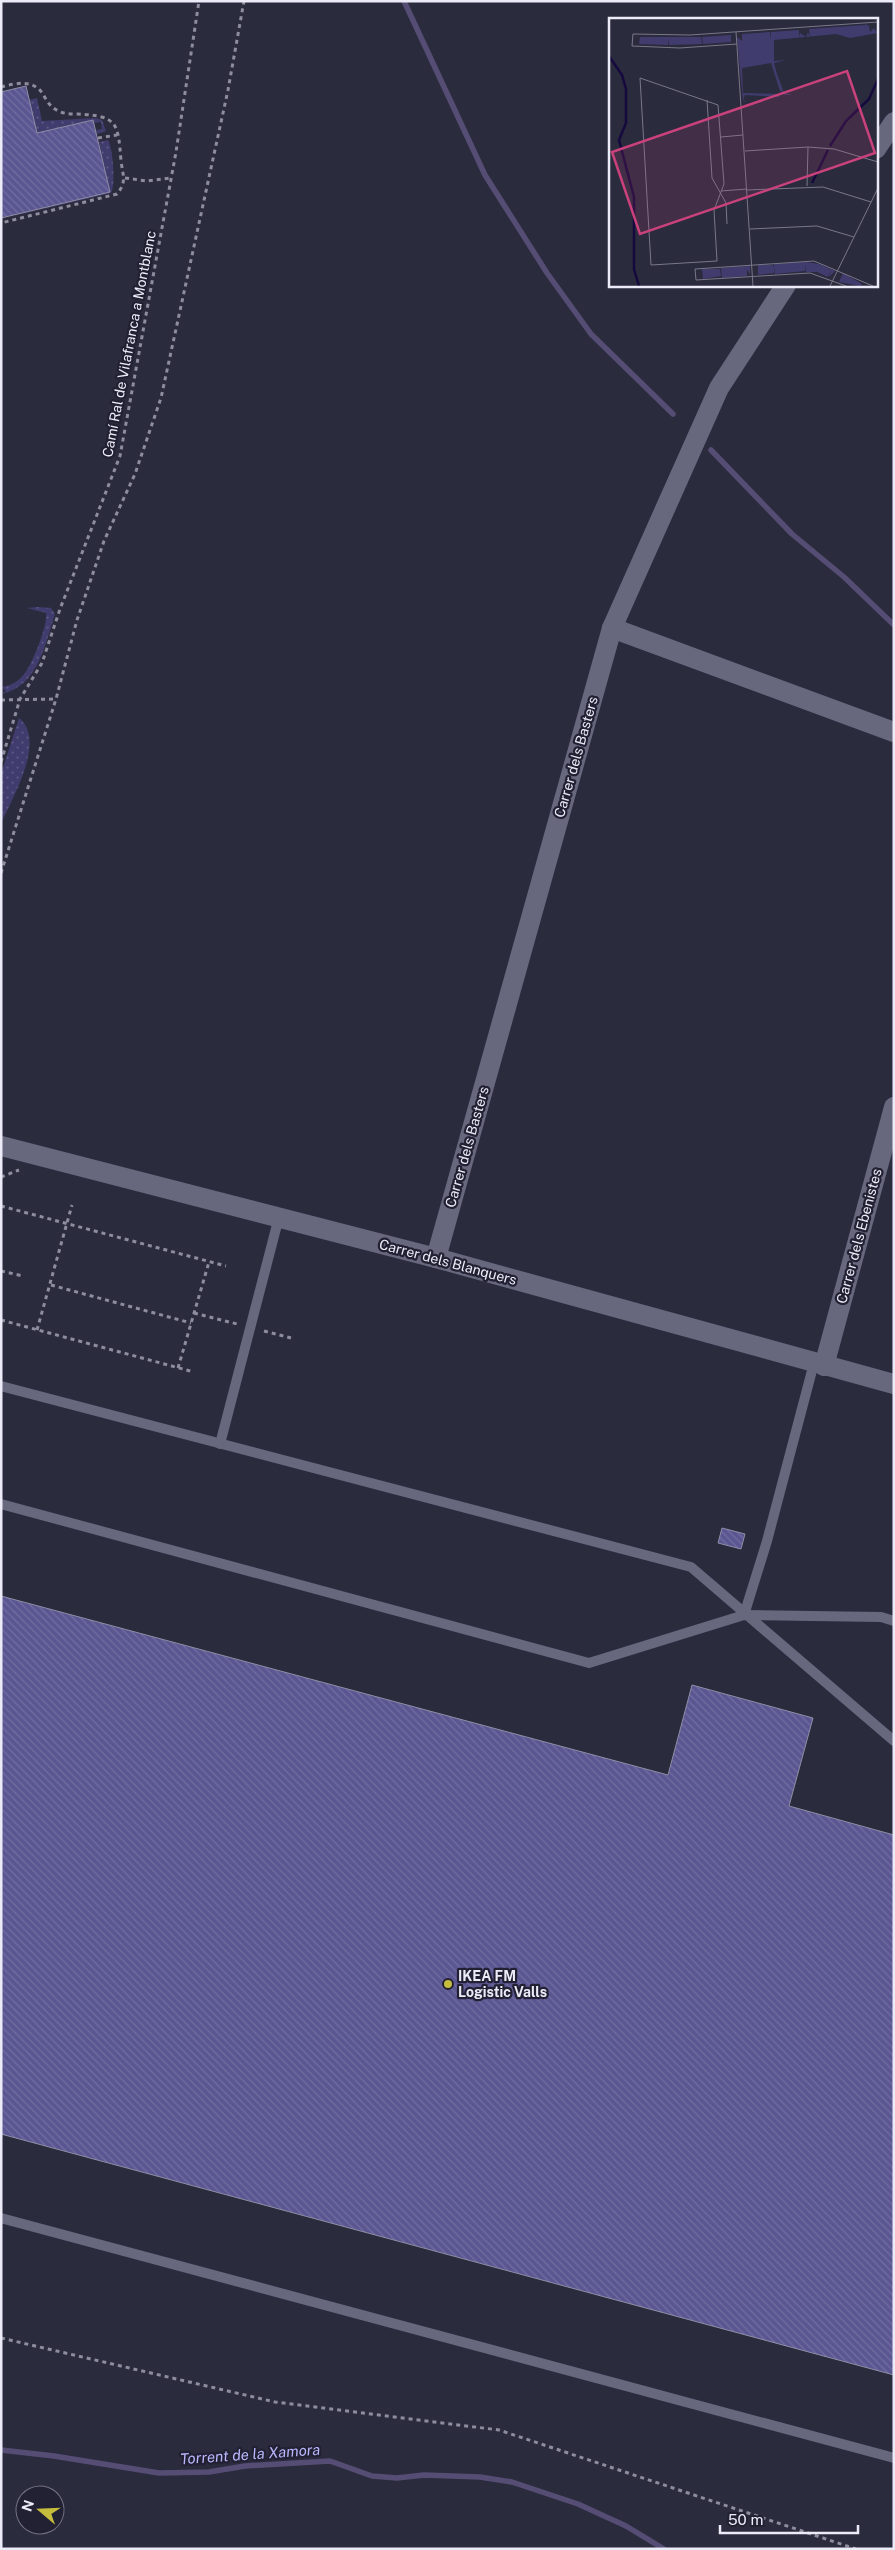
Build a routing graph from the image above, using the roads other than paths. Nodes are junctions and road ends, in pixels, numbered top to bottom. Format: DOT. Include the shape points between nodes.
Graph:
graph roads {
  1 [pos="894,122"];
  2 [pos="878,145"];
  3 [pos="785,286"];
  4 [pos="612,628"];
  5 [pos="894,732"];
  6 [pos="894,1107"];
  7 [pos="1,1146"];
  8 [pos="279,1217"];
  9 [pos="436,1258"];
  10 [pos="819,1364"];
  11 [pos="894,1384"];
  12 [pos="1,1386"];
  13 [pos="220,1444"];
  14 [pos="1,1504"];
  15 [pos="744,1615"];
  16 [pos="894,1621"];
  17 [pos="894,1741"];
  18 [pos="1,2218"];
  19 [pos="894,2458"];
  1 -- 2 [label="street"];
  3 -- 4 [label="street, Carrer dels Basters" via="719,388"];
  4 -- 5 [label="street"];
  4 -- 9 [label="street, Carrer dels Basters"];
  6 -- 10 [label="street, Carrer dels Ebenistes"];
  7 -- 8 [label="street, Carrer dels Blanquers"];
  8 -- 9 [label="street, Carrer dels Blanquers"];
  8 -- 13 [label="lane"];
  9 -- 10 [label="street, Carrer dels Blanquers"];
  10 -- 11 [label="street, Carrer dels Blanquers"];
  10 -- 15 [label="lane"];
  12 -- 13 [label="lane"];
  13 -- 15 [label="lane" via="691,1567"];
  14 -- 15 [label="lane" via="589,1663"];
  15 -- 16 [label="lane" via="881,1617"];
  15 -- 17 [label="lane"];
  18 -- 19 [label="lane"];
}
